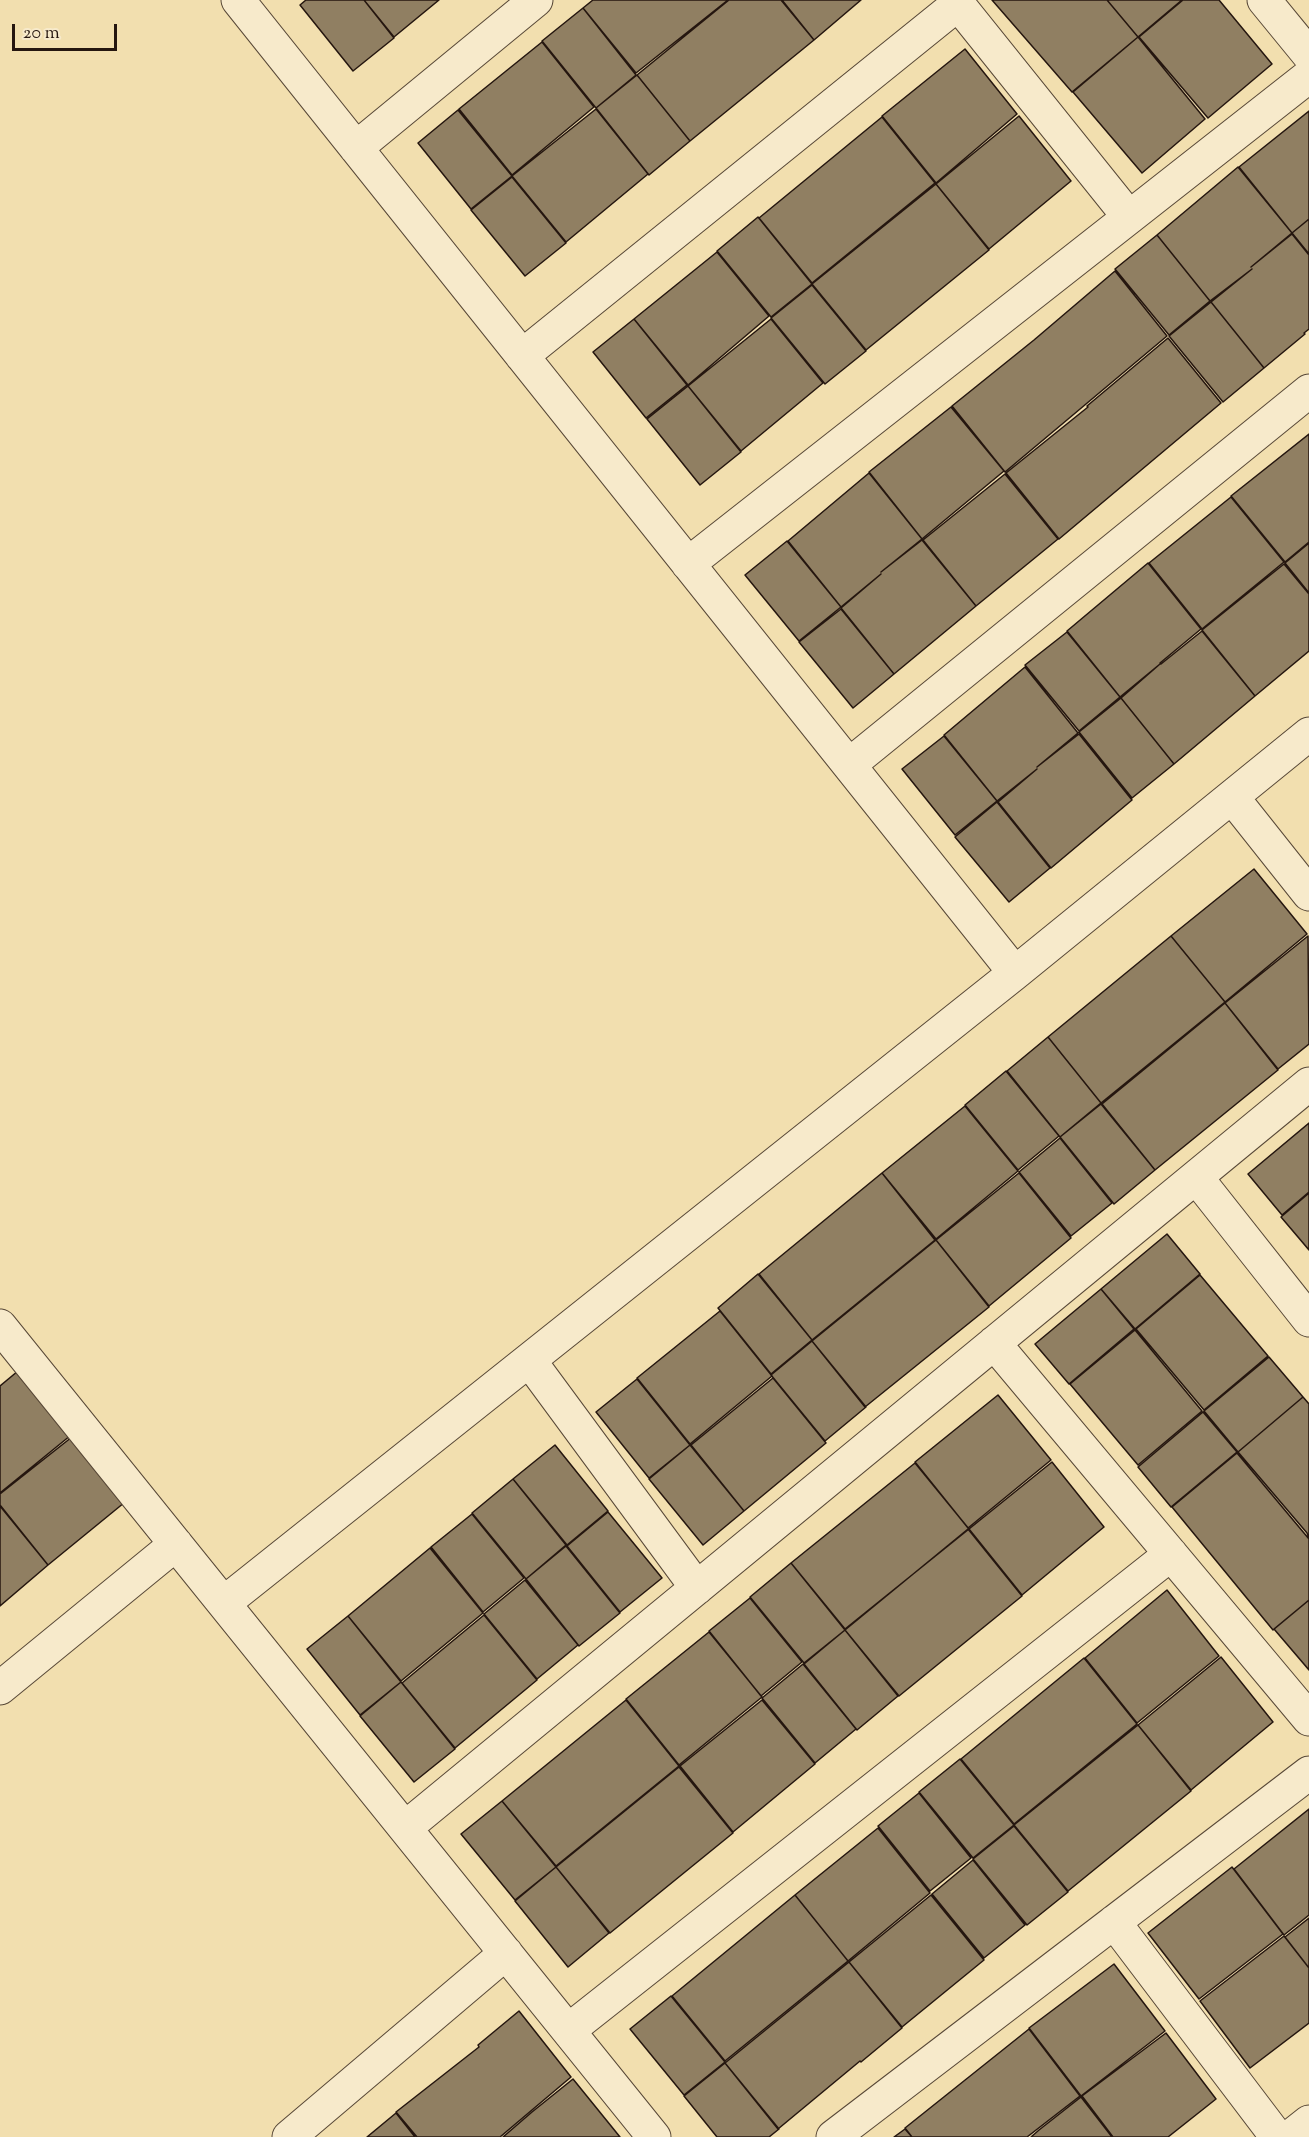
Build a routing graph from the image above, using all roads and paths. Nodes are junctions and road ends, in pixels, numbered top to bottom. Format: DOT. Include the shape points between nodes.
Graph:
graph roads {
  1 [pos="238,0"];
  2 [pos="536,0"];
  3 [pos="1264,0"];
  4 [pos="956,2"];
  5 [pos="1309,55"];
  6 [pos="1309,76"];
  7 [pos="356,148"];
  8 [pos="1129,217"];
  9 [pos="522,356"];
  10 [pos="1309,391"];
  11 [pos="688,564"];
  12 [pos="1309,734"];
  13 [pos="849,765"];
  14 [pos="1232,797"];
  15 [pos="1309,894"];
  16 [pos="1016,973"];
  17 [pos="1309,1084"];
  18 [pos="1196,1177"];
  19 [pos="1309,1320"];
  20 [pos="5,1341"];
  21 [pos="994,1343"];
  22 [pos="529,1360"];
  23 [pos="176,1544"];
  24 [pos="1171,1554"];
  25 [pos="697,1588"];
  26 [pos="224,1603"];
  27 [pos="0,1688"];
  28 [pos="1309,1719"];
  29 [pos="1309,1773"];
  30 [pos="405,1828"];
  31 [pos="1114,1922"];
  32 [pos="506,1953"];
  33 [pos="569,2030"];
  34 [pos="1309,2122"];
  35 [pos="289,2137"];
  36 [pos="654,2137"];
  37 [pos="833,2137"];
  38 [pos="1277,2137"];
  39 [pos="1290,2137"];
  1 -- 7 [label="street"];
  2 -- 7 [label="street"];
  3 -- 5 [label="street"];
  4 -- 8 [label="street"];
  4 -- 9 [label="street"];
  6 -- 8 [label="street"];
  7 -- 9 [label="street"];
  8 -- 11 [label="street"];
  9 -- 11 [label="street"];
  10 -- 13 [label="street"];
  11 -- 13 [label="street"];
  12 -- 14 [label="street"];
  13 -- 16 [label="street"];
  14 -- 15 [label="street"];
  14 -- 16 [label="street"];
  16 -- 22 [label="street"];
  17 -- 18 [label="street"];
  18 -- 19 [label="street"];
  18 -- 21 [label="street"];
  20 -- 23 [label="street"];
  21 -- 24 [label="street"];
  21 -- 25 [label="street"];
  22 -- 25 [label="street"];
  22 -- 26 [label="street"];
  23 -- 26 [label="street"];
  23 -- 27 [label="street"];
  24 -- 28 [label="street"];
  24 -- 33 [label="street"];
  25 -- 30 [label="street"];
  26 -- 30 [label="street"];
  29 -- 31 [label="street"];
  30 -- 32 [label="street"];
  31 -- 37 [label="street"];
  31 -- 38 [label="street"];
  32 -- 33 [label="street"];
  32 -- 35 [label="street"];
  33 -- 36 [label="street"];
  34 -- 39 [label="street"];
}
